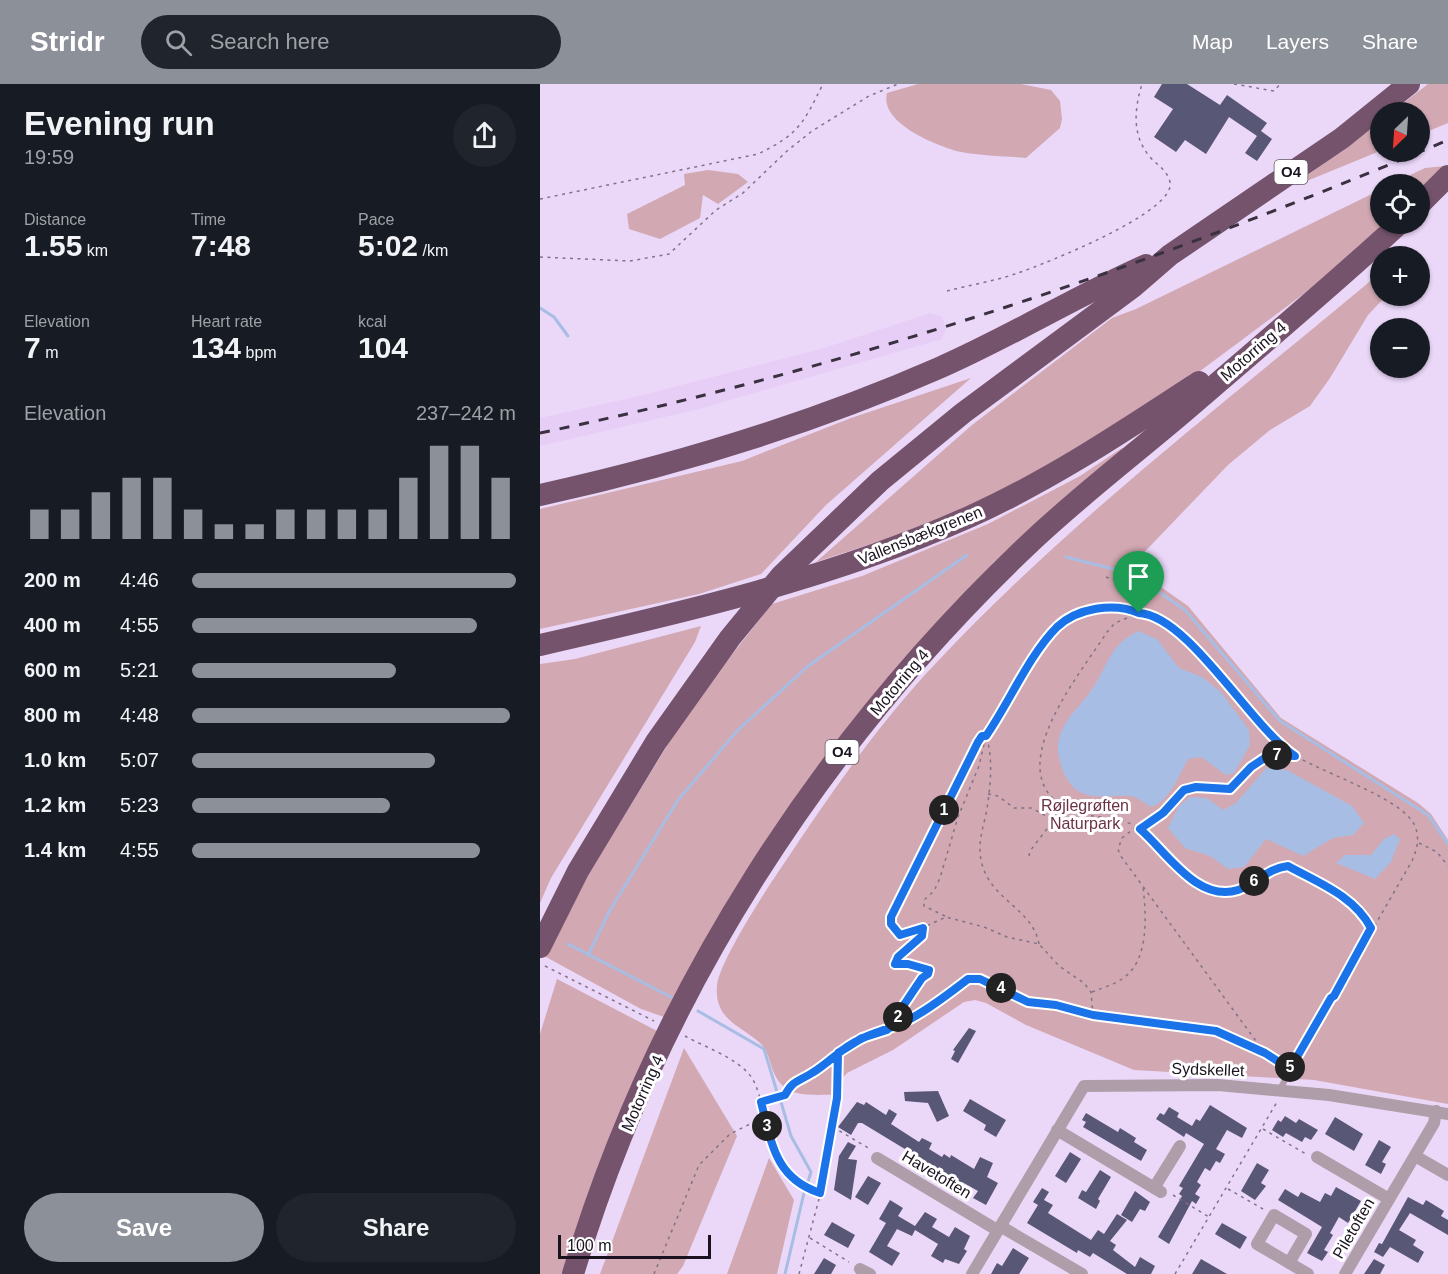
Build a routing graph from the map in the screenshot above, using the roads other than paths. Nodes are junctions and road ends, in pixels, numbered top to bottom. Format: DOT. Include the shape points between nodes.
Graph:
graph roads {
  1 [pos="1408,84"];
  2 [pos="1448,176"];
  3 [pos="1430,194"];
  4 [pos="1388,234"];
  5 [pos="1170,255"];
  6 [pos="1264,341"];
  7 [pos="540,495"];
  8 [pos="540,645"];
  9 [pos="543,956"];
  10 [pos="1331,998"];
  11 [pos="1280,1089"];
  12 [pos="1442,1112"];
  13 [pos="1057,1130"];
  14 [pos="1180,1146"];
  15 [pos="1415,1156"];
  16 [pos="1317,1157"];
  17 [pos="877,1158"];
  18 [pos="1448,1175"];
  19 [pos="1389,1199"];
  20 [pos="999,1228"];
  21 [pos="1288,1263"];
  22 [pos="573,1274"];
  23 [pos="972,1274"];
  24 [pos="1082,1274"];
  25 [pos="1308,1274"];
  26 [pos="1346,1274"];
  1 -- 5 [label="highway, O4" via="1342,138"];
  2 -- 3 [label="highway"];
  4 -- 6 [label="highway, Motorring 4 / O4"];
  5 -- 7 [label="highway" via="940,368 859,401 709,452"];
  5 -- 9 [label="highway, O4" via="916,451 781,576 730,638 656,742 578,872"];
  6 -- 8 [label="highway, Vallensbækgrenen" via="1033,486 906,543 700,607"];
  6 -- 22 [label="highway, Motorring 4 / O4" via="1031,541 929,646 837,758 764,863 687,996 623,1136"];
  10 -- 11 [label="lane"];
  11 -- 12 [label="street, Sydskellet"];
  11 -- 13 [label="street, Sydskellet" via="1092,1084 1084,1086 1077,1095"];
  12 -- 15 [label="street, Piletoften"];
  13 -- 14 [label="street" via="1158,1190"];
  13 -- 20 [label="street"];
  15 -- 18 [label="street"];
  15 -- 19 [label="street, Piletoften"];
  16 -- 19 [label="street, Piletoften"];
  17 -- 20 [label="street, Havetoften"];
  19 -- 26 [label="street, Piletoften"];
  20 -- 23 [label="street"];
  20 -- 24 [label="street, Havetoften"];
  21 -- 21 [label="street" via="1306,1234 1274,1215 1257,1244"];
  21 -- 25 [label="street"];
}
